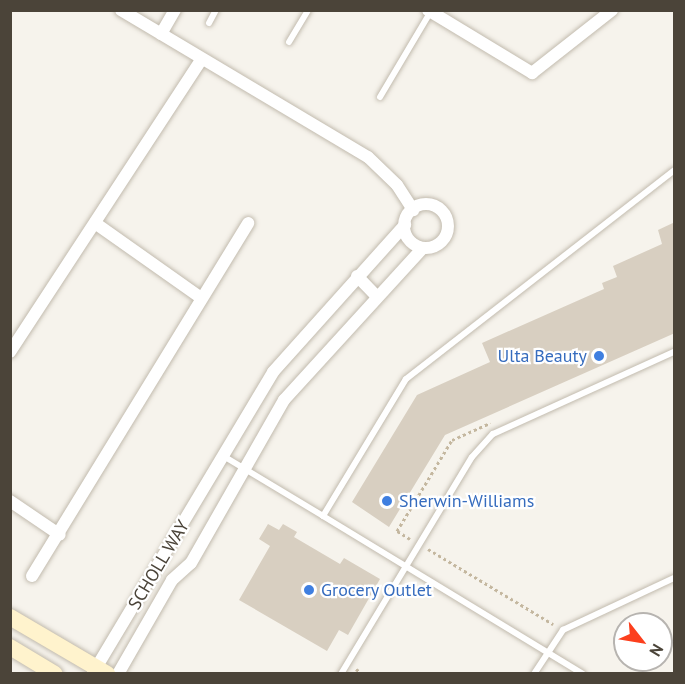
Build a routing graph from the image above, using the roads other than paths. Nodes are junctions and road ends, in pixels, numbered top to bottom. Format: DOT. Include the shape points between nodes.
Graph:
graph roads {
  1 [pos="121,10"];
  2 [pos="175,10"];
  3 [pos="216,10"];
  4 [pos="308,10"];
  5 [pos="612,10"];
  6 [pos="430,11"];
  7 [pos="209,23"];
  8 [pos="161,34"];
  9 [pos="289,42"];
  10 [pos="202,59"];
  11 [pos="380,97"];
  12 [pos="675,170"];
  13 [pos="414,210"];
  14 [pos="95,223"];
  15 [pos="248,223"];
  16 [pos="405,225"];
  17 [pos="423,248"];
  18 [pos="357,276"];
  19 [pos="376,296"];
  20 [pos="200,297"];
  21 [pos="10,352"];
  22 [pos="675,352"];
  23 [pos="225,457"];
  24 [pos="246,471"];
  25 [pos="10,501"];
  26 [pos="323,516"];
  27 [pos="60,535"];
  28 [pos="404,567"];
  29 [pos="32,576"];
  30 [pos="675,578"];
  31 [pos="10,617"];
  32 [pos="10,647"];
  33 [pos="547,652"];
  34 [pos="99,672"];
  35 [pos="55,674"];
  36 [pos="118,674"];
  37 [pos="341,674"];
  38 [pos="534,674"];
  39 [pos="583,674"];
  1 -- 8 [label="street"];
  2 -- 8 [label="street"];
  3 -- 7 [label="lane"];
  4 -- 9 [label="lane"];
  5 -- 6 [label="street" via="532,73"];
  6 -- 11 [label="lane"];
  8 -- 10 [label="street"];
  10 -- 13 [label="street" via="368,157 397,185"];
  10 -- 14 [label="street"];
  12 -- 26 [label="lane" via="406,379"];
  13 -- 16 [label="street"];
  13 -- 17 [label="street" via="431,205 447,219 443,240"];
  14 -- 20 [label="street"];
  14 -- 21 [label="street"];
  15 -- 20 [label="street"];
  16 -- 17 [label="street" via="408,237"];
  16 -- 18 [label="street, SCHOLL WAY"];
  17 -- 19 [label="street, SCHOLL WAY"];
  18 -- 19 [label="street"];
  18 -- 23 [label="street, SCHOLL WAY" via="273,372"];
  19 -- 24 [label="street, SCHOLL WAY" via="284,400"];
  20 -- 27 [label="street"];
  22 -- 28 [label="lane" via="493,434 472,456"];
  23 -- 24 [label="lane"];
  23 -- 34 [label="street, SCHOLL WAY"];
  24 -- 26 [label="lane"];
  24 -- 36 [label="street, SCHOLL WAY" via="191,563 172,580"];
  25 -- 27 [label="street"];
  26 -- 28 [label="lane"];
  27 -- 29 [label="street"];
  28 -- 33 [label="lane"];
  28 -- 37 [label="lane"];
  30 -- 33 [label="lane" via="563,630"];
  31 -- 34 [label="main road"];
  32 -- 35 [label="main road"];
  33 -- 38 [label="lane"];
  33 -- 39 [label="lane"];
}
